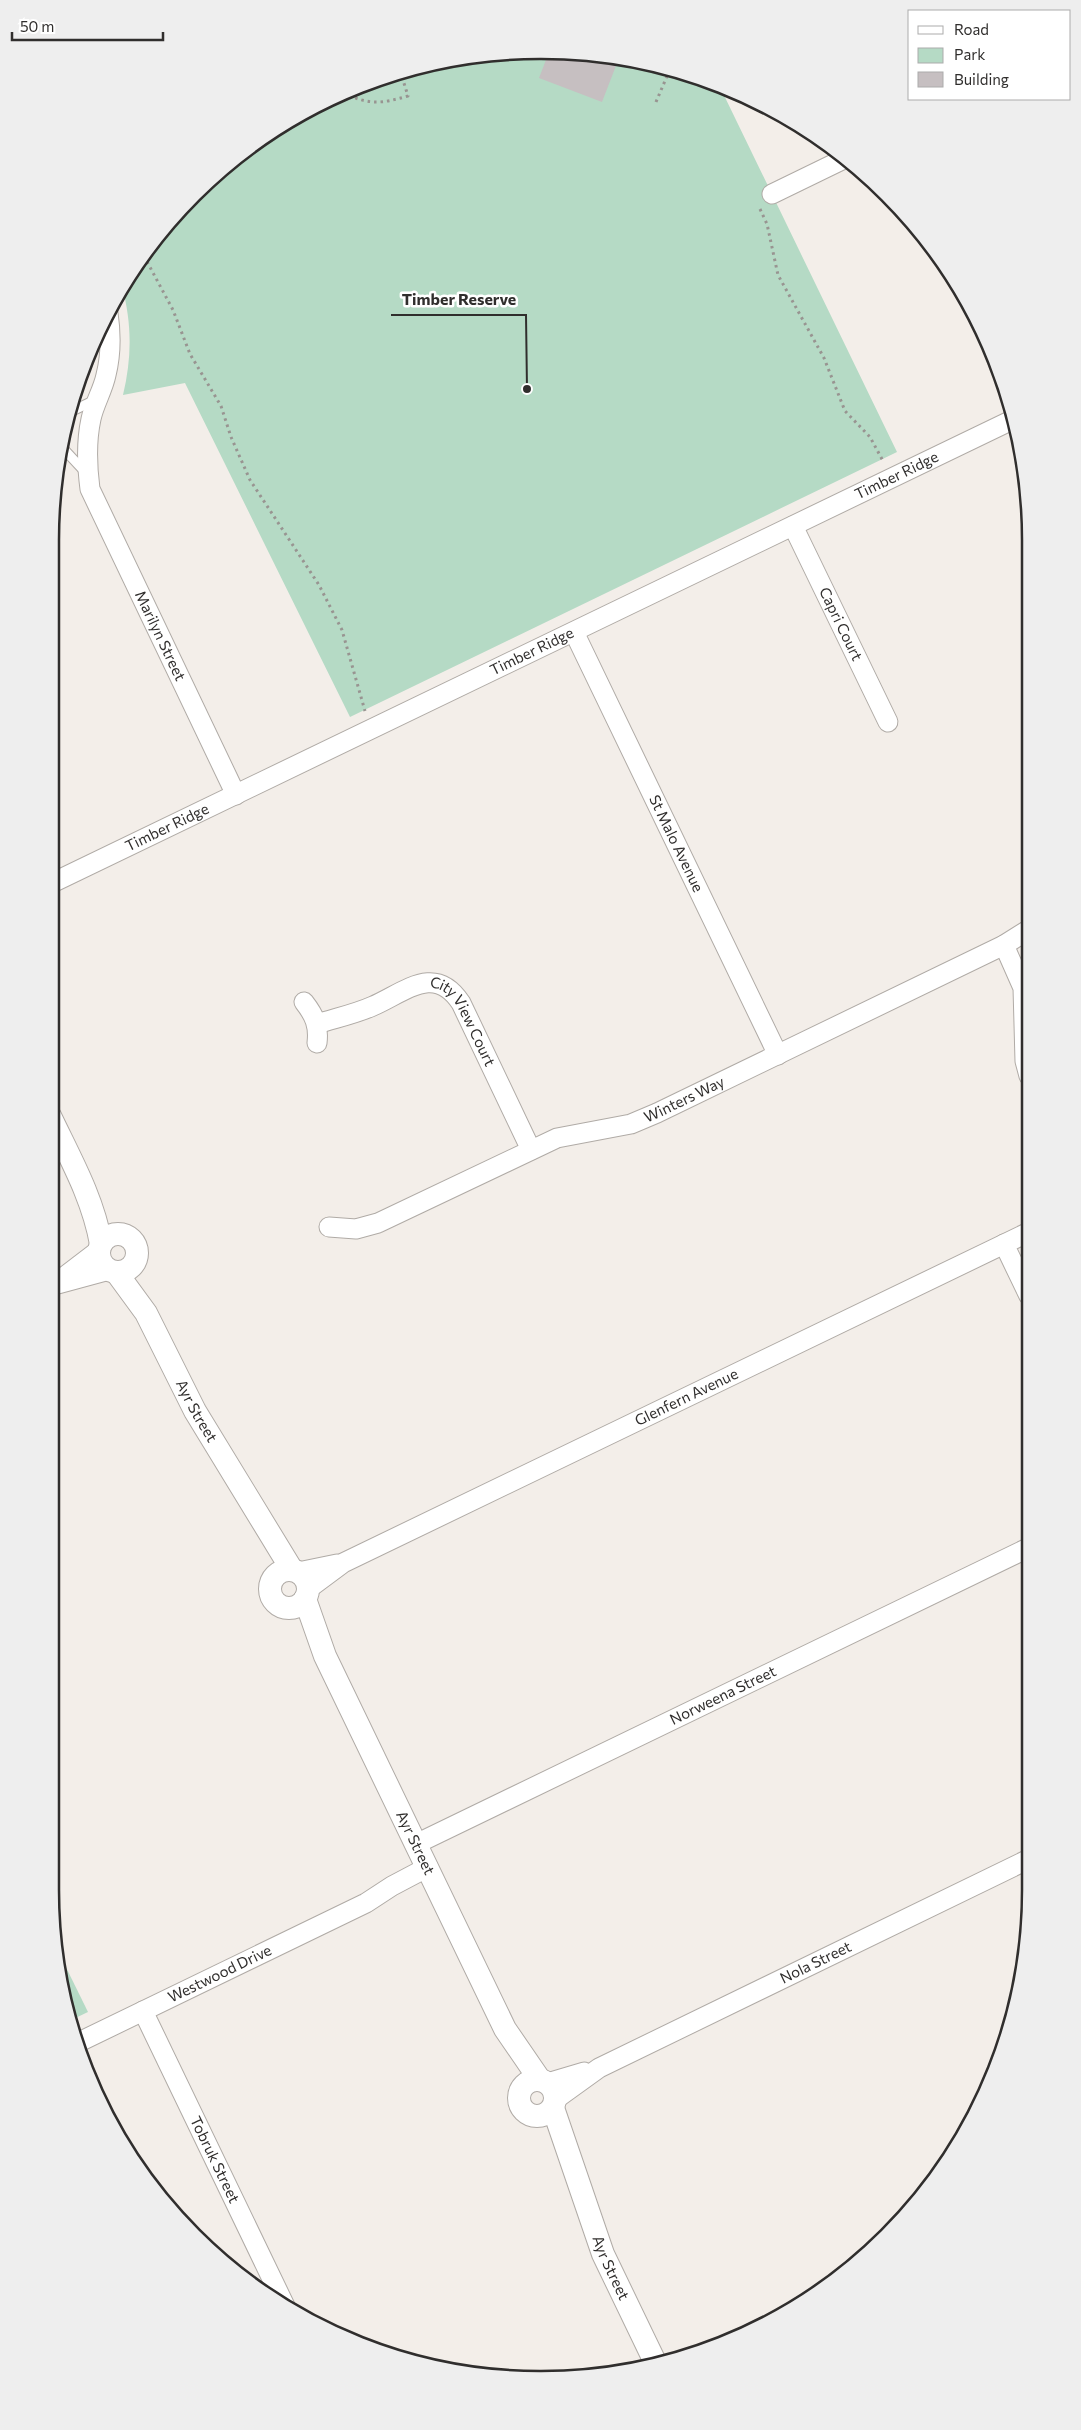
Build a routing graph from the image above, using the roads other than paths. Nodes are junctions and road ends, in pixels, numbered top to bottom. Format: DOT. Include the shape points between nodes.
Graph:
graph roads {
  1 [pos="838,162"];
  2 [pos="764,198"];
  3 [pos="110,324"];
  4 [pos="98,398"];
  5 [pos="77,408"];
  6 [pos="1007,422"];
  7 [pos="67,452"];
  8 [pos="88,476"];
  9 [pos="793,526"];
  10 [pos="574,632"];
  11 [pos="888,722"];
  12 [pos="236,795"];
  13 [pos="59,880"];
  14 [pos="1022,934"];
  15 [pos="1004,945"];
  16 [pos="1022,986"];
  17 [pos="304,1002"];
  18 [pos="317,1024"];
  19 [pos="317,1043"];
  20 [pos="778,1055"];
  21 [pos="59,1135"];
  22 [pos="531,1150"];
  23 [pos="329,1228"];
  24 [pos="1022,1235"];
  25 [pos="1004,1244"];
  26 [pos="113,1255"];
  27 [pos="1022,1281"];
  28 [pos="59,1282"];
  29 [pos="252,1507"];
  30 [pos="1022,1551"];
  31 [pos="301,1583"];
  32 [pos="274,1594"];
  33 [pos="325,1656"];
  34 [pos="416,1844"];
  35 [pos="1022,1862"];
  36 [pos="430,1873"];
  37 [pos="143,2011"];
  38 [pos="506,2029"];
  39 [pos="83,2040"];
  40 [pos="545,2097"];
  41 [pos="279,2294"];
  42 [pos="653,2358"];
  1 -- 2 [label="street"];
  3 -- 4 [label="street, Marilyn Street" via="106,375"];
  4 -- 5 [label="lane"];
  4 -- 8 [label="street, Marilyn Street" via="88,438"];
  6 -- 9 [label="street, Timber Ridge"];
  7 -- 8 [label="lane, Marilyn Street"];
  8 -- 12 [label="street, Marilyn Street" via="95,502"];
  9 -- 10 [label="street, Timber Ridge"];
  9 -- 11 [label="street, Capri Court"];
  10 -- 12 [label="street, Timber Ridge"];
  10 -- 20 [label="street, St Malo Avenue"];
  12 -- 13 [label="street, Timber Ridge"];
  14 -- 15 [label="street, Winters Way"];
  15 -- 16 [label="street"];
  15 -- 20 [label="street, Winters Way"];
  17 -- 18 [label="street"];
  18 -- 19 [label="street"];
  18 -- 22 [label="street, City View Court" via="363,1010 416,985 444,984 460,1003"];
  20 -- 22 [label="street, Winters Way" via="643,1120 572,1134"];
  21 -- 26 [label="street, Ayr Street"];
  22 -- 23 [label="street, Winters Way" via="378,1223 356,1229"];
  24 -- 25 [label="street, Glenfern Avenue"];
  25 -- 27 [label="street"];
  25 -- 31 [label="street, Glenfern Avenue"];
  26 -- 28 [label="street"];
  26 -- 29 [label="street, Ayr Street" via="195,1411"];
  29 -- 31 [label="street, Ayr Street"];
  29 -- 32 [label="street, Ayr Street" via="266,1550"];
  30 -- 34 [label="street, Norweena Street"];
  31 -- 32 [label="street" via="281,1572"];
  31 -- 32 [label="street" via="296,1607 284,1607"];
  31 -- 33 [label="street, Ayr Street"];
  32 -- 33 [label="street, Ayr Street"];
  33 -- 34 [label="street, Ayr Street"];
  34 -- 36 [label="street, Ayr Street"];
  35 -- 40 [label="street, Nola Street"];
  36 -- 37 [label="street, Westwood Drive" via="396,1895 366,1904"];
  36 -- 38 [label="street, Ayr Street"];
  37 -- 39 [label="street, Westwood Drive"];
  37 -- 41 [label="street, Tobruk Street"];
  38 -- 40 [label="street, Ayr Street"];
  38 -- 40 [label="street, Ayr Street" via="520,2093 525,2084"];
  40 -- 42 [label="street, Ayr Street" via="604,2254"];
}
